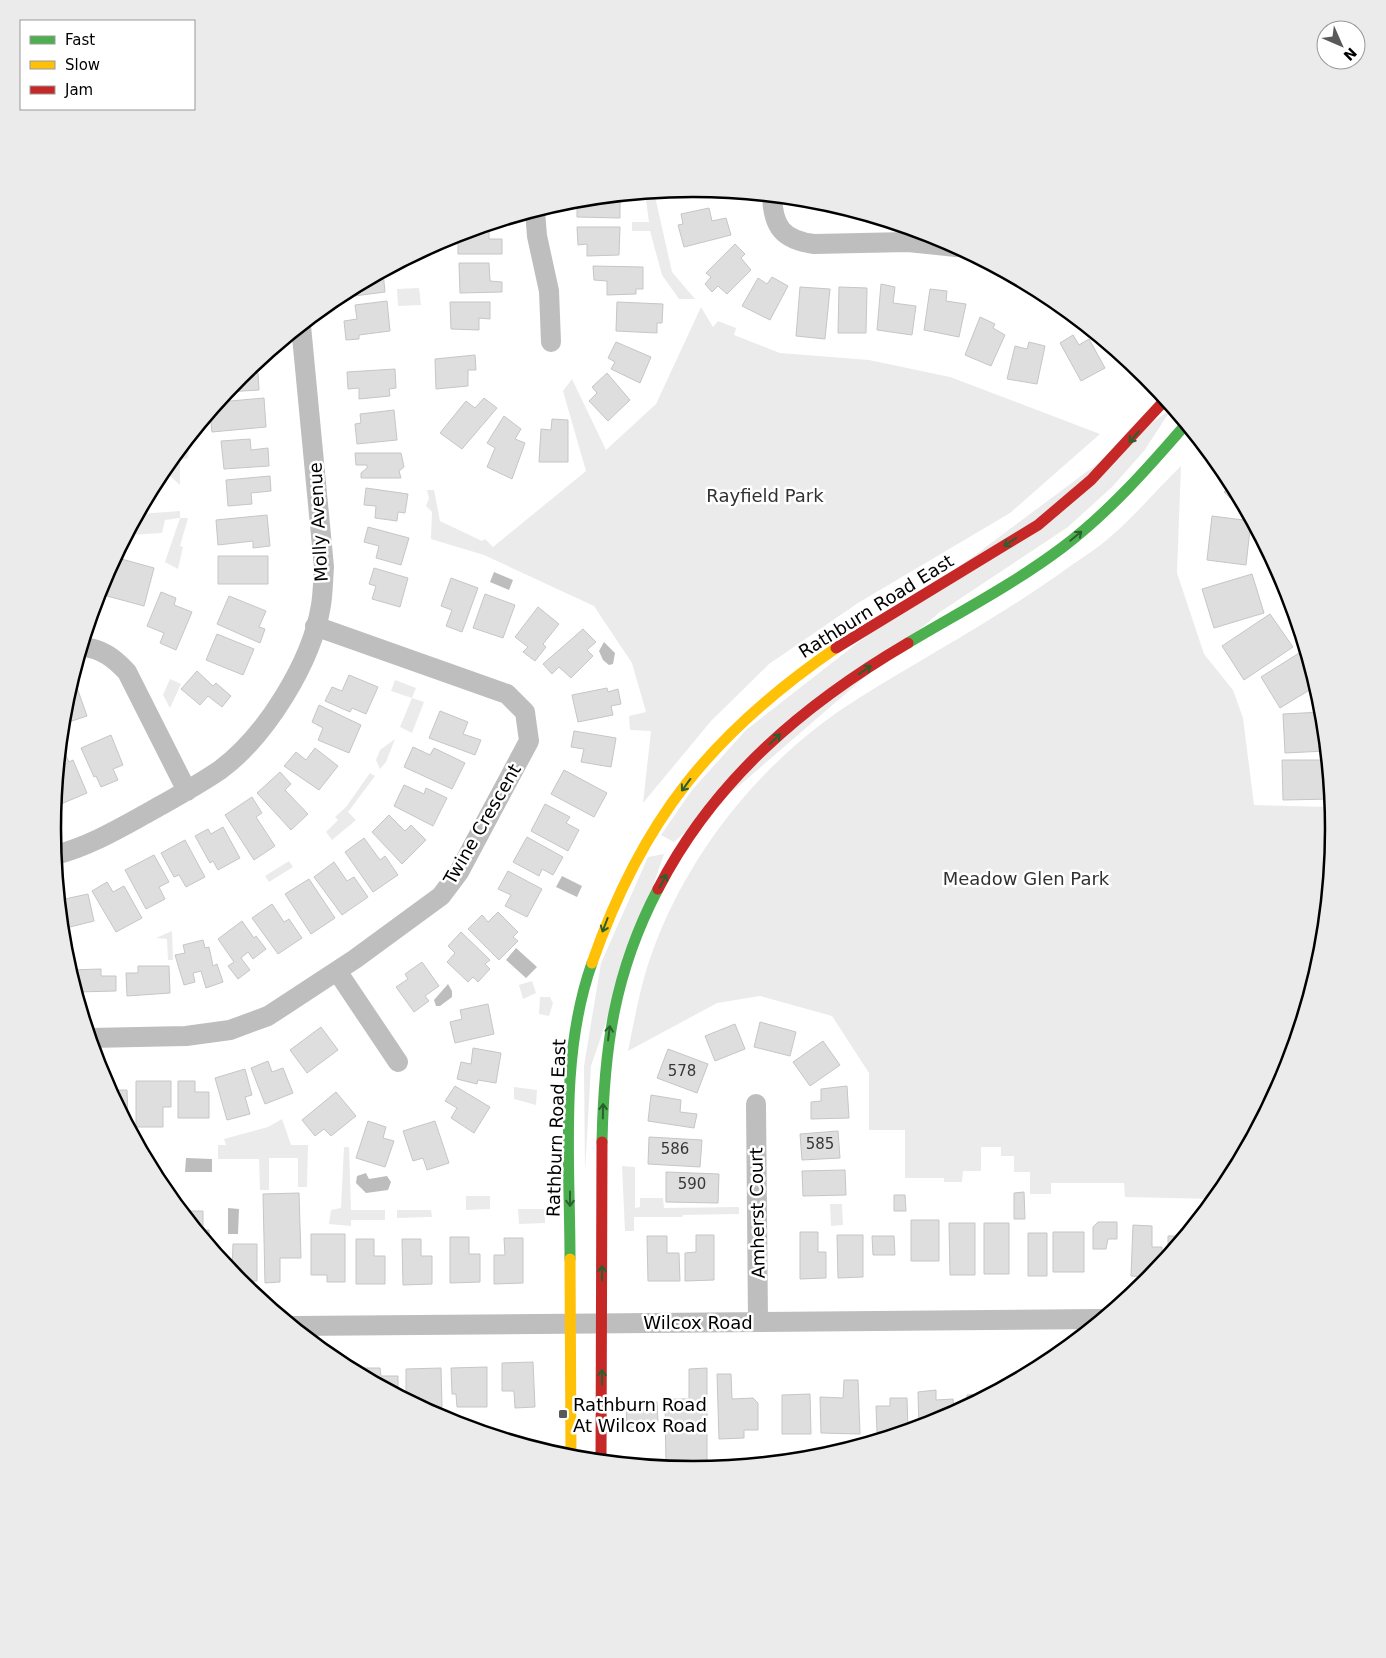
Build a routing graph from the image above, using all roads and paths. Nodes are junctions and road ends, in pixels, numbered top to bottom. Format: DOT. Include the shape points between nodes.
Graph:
graph roads {
  1 [pos="772,203"];
  2 [pos="535,218"];
  3 [pos="934,245"];
  4 [pos="302,333"];
  5 [pos="551,342"];
  6 [pos="1161,405"];
  7 [pos="1182,429"];
  8 [pos="315,626"];
  9 [pos="89,647"];
  10 [pos="187,791"];
  11 [pos="62,853"];
  12 [pos="337,971"];
  13 [pos="97,1038"];
  14 [pos="398,1062"];
  15 [pos="756,1104"];
  16 [pos="1093,1318"];
  17 [pos="602,1322"];
  18 [pos="758,1322"];
  19 [pos="571,1323"];
  20 [pos="303,1326"];
  21 [pos="571,1449"];
  22 [pos="601,1454"];
  1 -- 3 [label="street" via="772,213 778,226 799,242"];
  2 -- 5 [label="street" via="549,292"];
  4 -- 8 [label="street, Molly Avenue" via="324,567 321,606"];
  6 -- 19 [label="street, Rathburn Road East, one-way" via="1115,459 1063,506 983,560 848,640 752,713 699,767 638,854 614,901 592,963 574,1046 570,1151"];
  17 -- 7 [label="street, one-way" via="604,1082 610,1026 624,970 652,903 678,853 701,818 740,773 824,697 900,646 999,589 1060,549 1135,482"];
  8 -- 10 [label="street, Molly Avenue" via="304,660 272,716 221,769"];
  8 -- 12 [label="street, Twine Crescent" via="507,694 525,712 529,741 459,872 441,896"];
  9 -- 10 [label="street" via="115,659 127,672"];
  10 -- 11 [label="street, Molly Avenue" via="111,834"];
  12 -- 13 [label="street, Twine Crescent" via="268,1016 230,1030 186,1036"];
  12 -- 14 [label="street"];
  15 -- 18 [label="street, Amherst Court"];
  16 -- 18 [label="street, Wilcox Road"];
  17 -- 18 [label="street, Wilcox Road"];
  17 -- 19 [label="street, Wilcox Road"];
  22 -- 17 [label="street, one-way"];
  19 -- 20 [label="street, Wilcox Road"];
  19 -- 21 [label="street, Rathburn Road East"];
}
